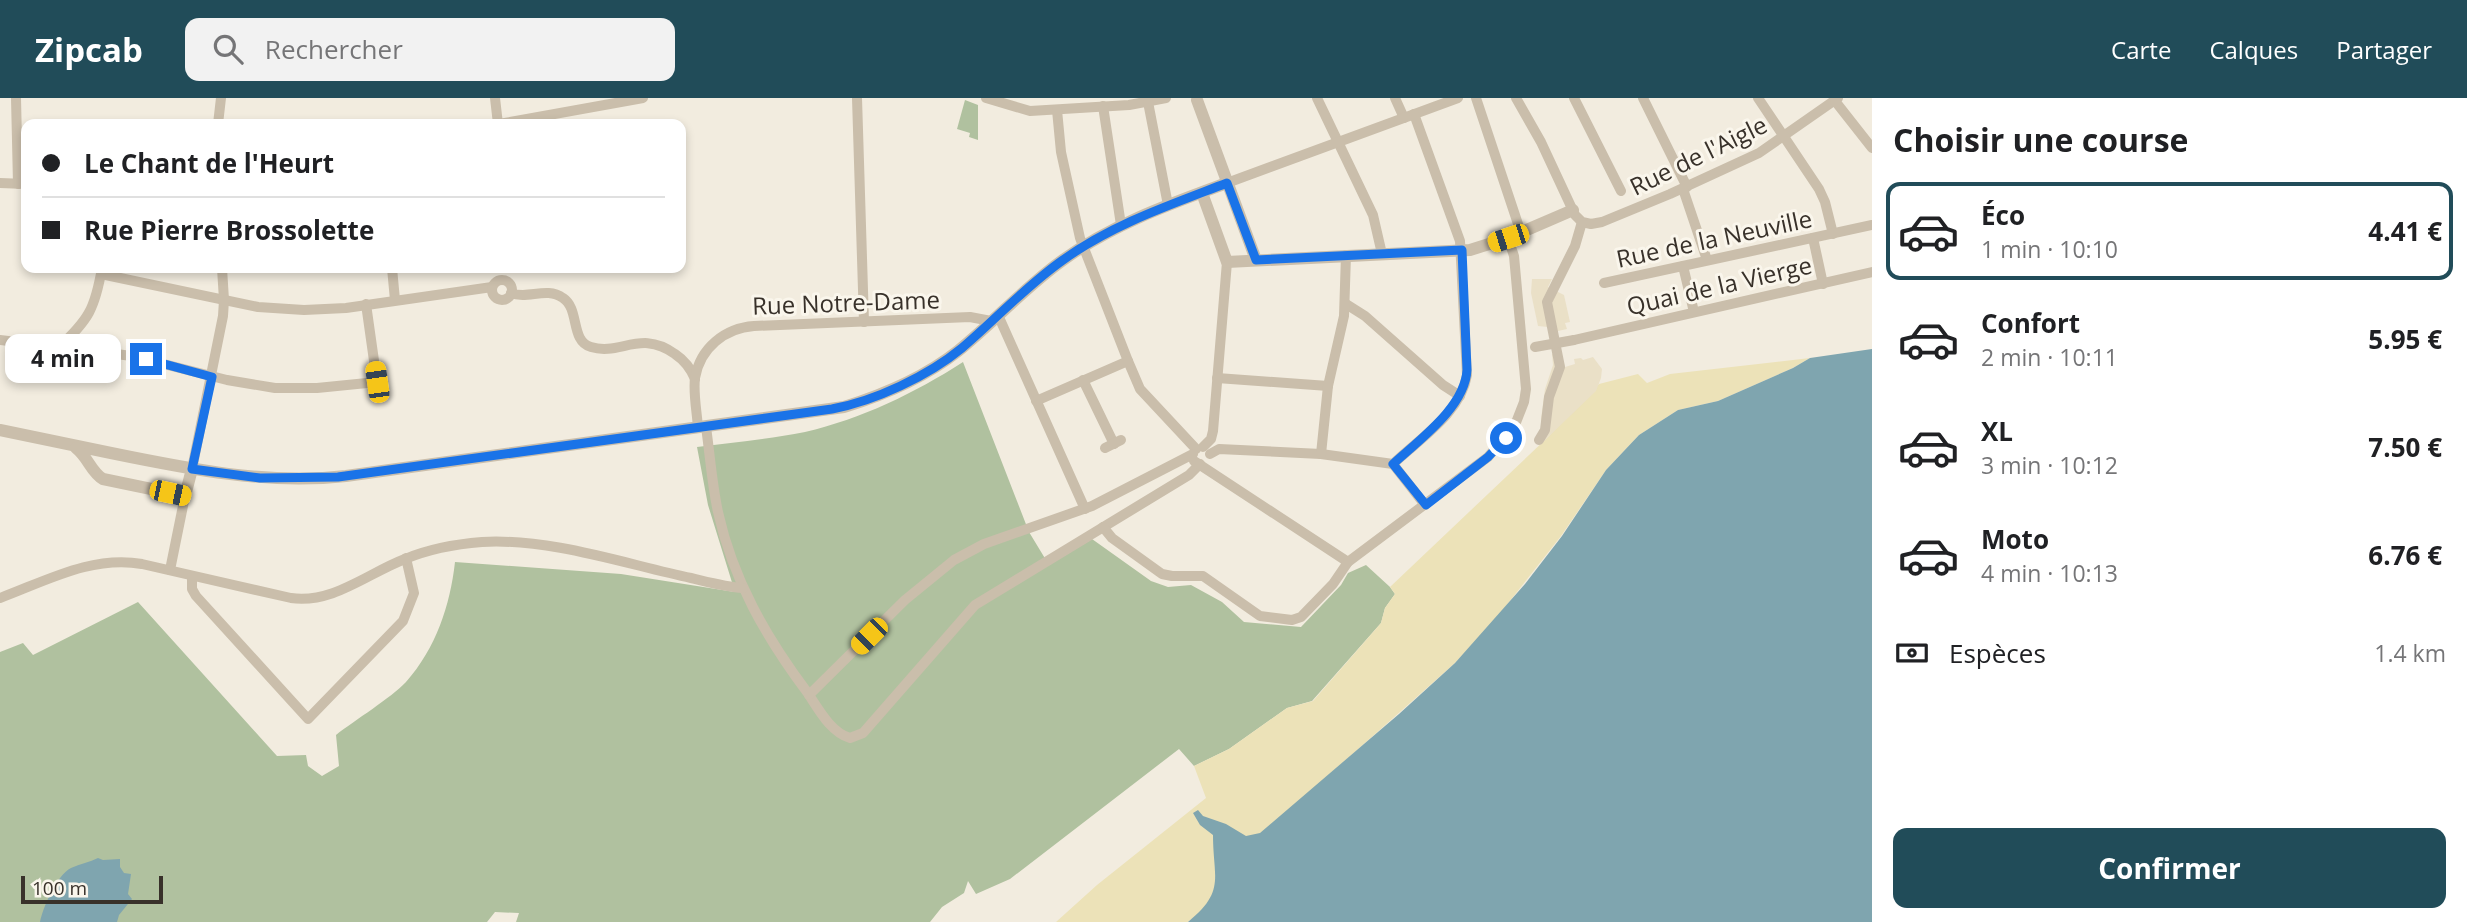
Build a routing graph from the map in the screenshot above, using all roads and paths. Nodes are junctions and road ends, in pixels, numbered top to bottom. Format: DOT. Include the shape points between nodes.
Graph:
graph roads {
  1 [pos="16,98"];
  2 [pos="221,98"];
  3 [pos="495,98"];
  4 [pos="643,98"];
  5 [pos="858,98"];
  6 [pos="986,98"];
  7 [pos="1166,98"];
  8 [pos="1317,98"];
  9 [pos="1395,98"];
  10 [pos="1458,98"];
  11 [pos="1476,98"];
  12 [pos="1516,98"];
  13 [pos="1574,98"];
  14 [pos="1643,98"];
  15 [pos="1758,98"];
  16 [pos="1195,99"];
  17 [pos="1836,99"];
  18 [pos="1148,102"];
  19 [pos="1103,106"];
  20 [pos="1057,110"];
  21 [pos="1409,116"];
  22 [pos="219,119"];
  23 [pos="497,119"];
  24 [pos="526,119"];
  25 [pos="1784,137"];
  26 [pos="1339,142"];
  27 [pos="1872,148"];
  28 [pos="21,170"];
  29 [pos="0,183"];
  30 [pos="1227,183"];
  31 [pos="21,184"];
  32 [pos="1685,188"];
  33 [pos="1621,191"];
  34 [pos="1202,193"];
  35 [pos="1168,205"];
  36 [pos="1573,210"];
  37 [pos="1582,222"];
  38 [pos="1121,225"];
  39 [pos="1872,225"];
  40 [pos="1521,233"];
  41 [pos="1833,234"];
  42 [pos="1508,238"];
  43 [pos="1813,238"];
  44 [pos="1083,247"];
  45 [pos="1462,250"];
  46 [pos="1382,254"];
  47 [pos="1346,256"];
  48 [pos="1256,260"];
  49 [pos="1707,260"];
  50 [pos="1227,262"];
  51 [pos="1684,266"];
  52 [pos="1872,272"];
  53 [pos="100,273"];
  54 [pos="110,273"];
  55 [pos="222,273"];
  56 [pos="392,273"];
  57 [pos="1604,283"];
  58 [pos="1823,284"];
  59 [pos="225,300"];
  60 [pos="395,300"];
  61 [pos="366,304"];
  62 [pos="1346,304"];
  63 [pos="1694,312"];
  64 [pos="994,318"];
  65 [pos="864,322"];
  66 [pos="0,340"];
  67 [pos="58,348"];
  68 [pos="1529,348"];
  69 [pos="1128,362"];
  70 [pos="212,377"];
  71 [pos="1217,378"];
  72 [pos="695,379"];
  73 [pos="1083,380"];
  74 [pos="1328,386"];
  75 [pos="1460,396"];
  76 [pos="1036,401"];
  77 [pos="702,428"];
  78 [pos="0,430"];
  79 [pos="1539,440"];
  80 [pos="1113,444"];
  81 [pos="74,447"];
  82 [pos="1200,451"];
  83 [pos="104,452"];
  84 [pos="1321,454"];
  85 [pos="1201,464"];
  86 [pos="1393,464"];
  87 [pos="94,469"];
  88 [pos="192,469"];
  89 [pos="185,496"];
  90 [pos="1426,505"];
  91 [pos="1085,509"];
  92 [pos="1103,527"];
  93 [pos="406,558"];
  94 [pos="1348,562"];
  95 [pos="170,570"];
  96 [pos="192,576"];
  97 [pos="743,588"];
  98 [pos="0,598"];
  99 [pos="809,695"];
  1 -- 28 [label="street"];
  2 -- 22 [label="street"];
  3 -- 23 [label="street"];
  4 -- 24 [label="street"];
  5 -- 65 [label="street"];
  6 -- 20 [label="street" via="1027,110"];
  7 -- 18 [label="street"];
  8 -- 26 [label="street"];
  9 -- 21 [label="street"];
  10 -- 21 [label="street"];
  11 -- 40 [label="street"];
  12 -- 36 [label="street"];
  13 -- 33 [label="street"];
  14 -- 32 [label="street"];
  15 -- 25 [label="street"];
  16 -- 30 [label="street"];
  17 -- 25 [label="street, Rue de l'Aigle"];
  17 -- 27 [label="street"];
  18 -- 19 [label="street"];
  18 -- 35 [label="street"];
  19 -- 20 [label="street"];
  19 -- 38 [label="street"];
  20 -- 44 [label="street" via="1061,152"];
  21 -- 26 [label="street"];
  21 -- 45 [label="street" via="1454,219"];
  25 -- 32 [label="street, Rue de l'Aigle"];
  25 -- 41 [label="street" via="1822,195"];
  26 -- 30 [label="street"];
  26 -- 46 [label="street" via="1373,215"];
  29 -- 31 [label="street"];
  30 -- 34 [label="street"];
  30 -- 48 [label="street"];
  32 -- 37 [label="street, Rue de l'Aigle" via="1615,218"];
  32 -- 49 [label="street"];
  34 -- 35 [label="street"];
  34 -- 50 [label="street"];
  35 -- 38 [label="street"];
  36 -- 37 [label="street"];
  36 -- 40 [label="street"];
  37 -- 79 [label="street" via="1547,301 1560,367"];
  38 -- 44 [label="street"];
  39 -- 41 [label="street, Rue de la Neuville"];
  40 -- 42 [label="street"];
  41 -- 43 [label="street, Rue de la Neuville"];
  42 -- 45 [label="street"];
  42 -- 68 [label="street"];
  43 -- 49 [label="street, Rue de la Neuville"];
  43 -- 58 [label="street"];
  44 -- 64 [label="street"];
  44 -- 69 [label="street"];
  45 -- 46 [label="street"];
  45 -- 75 [label="street" via="1467,370"];
  46 -- 47 [label="street"];
  47 -- 48 [label="street"];
  47 -- 62 [label="street"];
  48 -- 50 [label="street"];
  49 -- 51 [label="street, Rue de la Neuville"];
  50 -- 71 [label="street"];
  51 -- 57 [label="street, Rue de la Neuville"];
  51 -- 63 [label="street"];
  52 -- 58 [label="street, Quai de la Vierge"];
  53 -- 67 [label="street" via="89,314"];
  54 -- 59 [label="street"];
  55 -- 59 [label="street"];
  56 -- 60 [label="street"];
  58 -- 63 [label="street, Quai de la Vierge"];
  59 -- 61 [label="street" via="304,310"];
  59 -- 70 [label="street"];
  60 -- 61 [label="street"];
  60 -- 72 [label="street" via="492,287 504,280 511,285 511,293 545,292 570,304 586,345 597,348 645,342 661,346 683,360"];
  61 -- 70 [label="street" via="377,382 300,389"];
  62 -- 74 [label="street"];
  62 -- 75 [label="street"];
  63 -- 68 [label="street, Quai de la Vierge, bridge"];
  64 -- 65 [label="street, Rue Notre-Dame"];
  64 -- 76 [label="street"];
  64 -- 77 [label="street" via="942,362 871,398 832,409"];
  65 -- 72 [label="street, Rue Notre-Dame" via="734,329 709,349"];
  66 -- 67 [label="street"];
  67 -- 70 [label="street" via="132,356"];
  68 -- 90 [label="street" via="1525,397 1511,430 1488,457"];
  69 -- 73 [label="street"];
  69 -- 82 [label="street" via="1140,389"];
  70 -- 88 [label="street"];
  71 -- 74 [label="street"];
  71 -- 82 [label="street" via="1213,435"];
  72 -- 77 [label="street, Rue Notre-Dame"];
  73 -- 76 [label="street"];
  73 -- 80 [label="street"];
  74 -- 84 [label="street"];
  75 -- 86 [label="street"];
  76 -- 91 [label="street"];
  77 -- 88 [label="street" via="329,478 260,478"];
  77 -- 97 [label="street, Rue Notre-Dame" via="718,510"];
  78 -- 81 [label="street"];
  81 -- 83 [label="street"];
  81 -- 87 [label="street"];
  82 -- 84 [label="street"];
  82 -- 85 [label="street" via="1194,460"];
  82 -- 91 [label="street"];
  83 -- 87 [label="street" via="96,457"];
  83 -- 88 [label="street"];
  84 -- 86 [label="street"];
  85 -- 92 [label="street"];
  85 -- 94 [label="street"];
  86 -- 90 [label="street"];
  87 -- 89 [label="street" via="103,479"];
  88 -- 89 [label="street"];
  89 -- 95 [label="street"];
  90 -- 94 [label="street"];
  91 -- 99 [label="street" via="984,544 947,564"];
  92 -- 94 [label="street" via="1162,574 1203,576 1260,616 1292,620 1303,616"];
  92 -- 99 [label="street, Rue Notre-Dame" via="975,605 863,733 853,738 837,731"];
  93 -- 96 [label="street" via="332,594 311,599"];
  93 -- 96 [label="street" via="414,593 403,621 308,719 196,596"];
  93 -- 97 [label="street" via="467,544 526,543"];
  95 -- 96 [label="street"];
  95 -- 98 [label="street" via="131,563 93,565"];
  97 -- 99 [label="street, Rue Notre-Dame" via="766,633"];
}
